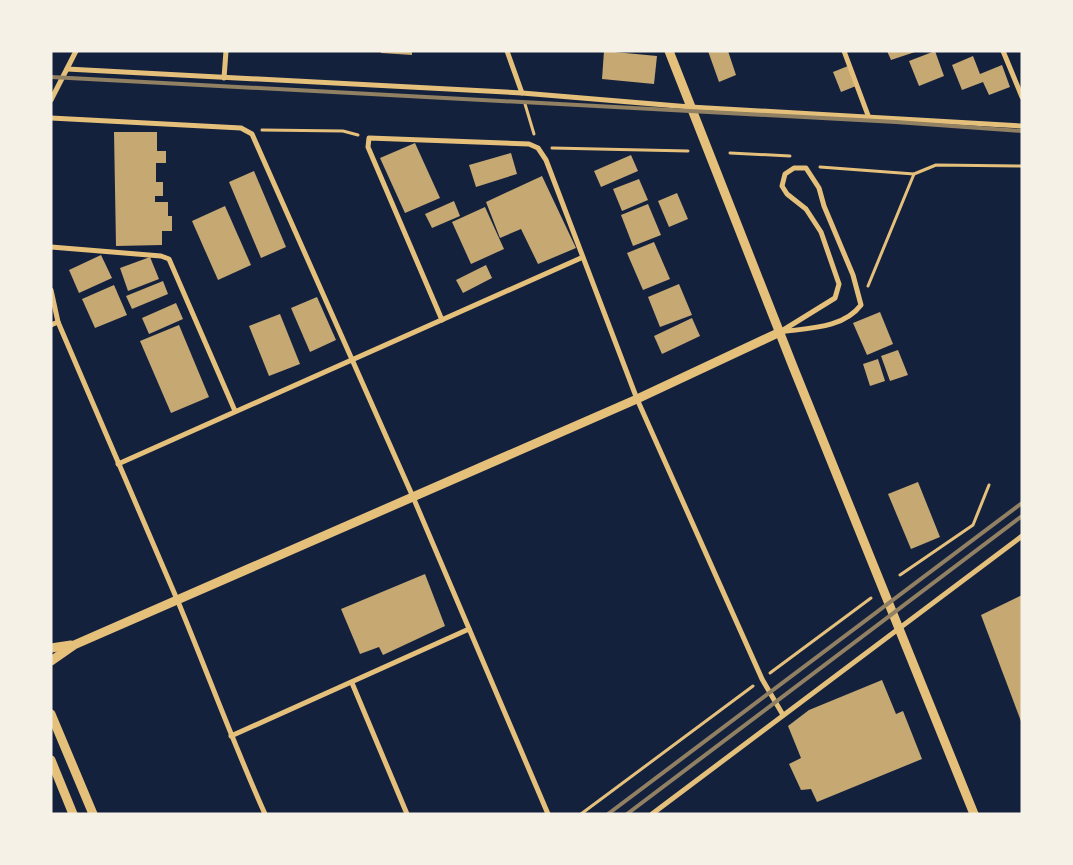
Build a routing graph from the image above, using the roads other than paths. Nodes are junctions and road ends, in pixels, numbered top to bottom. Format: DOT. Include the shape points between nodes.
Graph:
graph roads {
  1 [pos="76,51"];
  2 [pos="226,51"];
  3 [pos="507,51"];
  4 [pos="669,51"];
  5 [pos="844,51"];
  6 [pos="1003,51"];
  7 [pos="67,69"];
  8 [pos="224,78"];
  9 [pos="522,94"];
  10 [pos="1022,98"];
  11 [pos="51,100"];
  12 [pos="690,107"];
  13 [pos="51,118"];
  14 [pos="869,118"];
  15 [pos="1022,126"];
  16 [pos="51,247"];
  17 [pos="582,258"];
  18 [pos="51,290"];
  19 [pos="442,320"];
  20 [pos="58,322"];
  21 [pos="51,325"];
  22 [pos="780,332"];
  23 [pos="351,361"];
  24 [pos="637,399"];
  25 [pos="235,411"];
  26 [pos="118,464"];
  27 [pos="413,497"];
  28 [pos="1022,536"];
  29 [pos="177,601"];
  30 [pos="469,628"];
  31 [pos="898,628"];
  32 [pos="74,645"];
  33 [pos="51,648"];
  34 [pos="51,662"];
  35 [pos="352,683"];
  36 [pos="51,714"];
  37 [pos="783,716"];
  38 [pos="230,736"];
  39 [pos="51,760"];
  40 [pos="73,814"];
  41 [pos="93,814"];
  42 [pos="265,814"];
  43 [pos="407,814"];
  44 [pos="548,814"];
  45 [pos="652,814"];
  46 [pos="974,814"];
  1 -- 7 [label="street"];
  2 -- 8 [label="street"];
  3 -- 9 [label="street"];
  4 -- 12 [label="street"];
  5 -- 14 [label="street"];
  6 -- 10 [label="street"];
  7 -- 8 [label="street"];
  7 -- 11 [label="street"];
  8 -- 9 [label="street"];
  9 -- 12 [label="street"];
  12 -- 14 [label="street"];
  12 -- 22 [label="street"];
  13 -- 23 [label="street" via="241,128 252,134"];
  14 -- 15 [label="street"];
  16 -- 25 [label="street" via="169,259"];
  17 -- 19 [label="street"];
  17 -- 19 [label="street" via="546,160 538,148 529,144 370,138 368,147"];
  17 -- 24 [label="street"];
  18 -- 20 [label="street"];
  19 -- 23 [label="street"];
  20 -- 21 [label="street"];
  20 -- 26 [label="street"];
  22 -- 22 [label="street" via="836,298 839,284 821,232 806,209 782,186 785,174 794,168 806,168 820,188 861,305 854,314 834,323"];
  22 -- 24 [label="street"];
  22 -- 31 [label="street"];
  23 -- 25 [label="street"];
  23 -- 27 [label="street"];
  24 -- 27 [label="street"];
  24 -- 37 [label="street" via="762,679"];
  25 -- 26 [label="street"];
  26 -- 29 [label="street"];
  27 -- 29 [label="street"];
  27 -- 30 [label="street"];
  28 -- 31 [label="street"];
  29 -- 32 [label="street"];
  29 -- 38 [label="street" via="219,701"];
  30 -- 35 [label="street"];
  30 -- 44 [label="street"];
  31 -- 37 [label="street"];
  31 -- 46 [label="street"];
  32 -- 33 [label="street"];
  32 -- 34 [label="street"];
  35 -- 38 [label="street"];
  35 -- 43 [label="street"];
  36 -- 41 [label="street"];
  37 -- 45 [label="street"];
  38 -- 42 [label="street"];
  39 -- 40 [label="street"];
}
